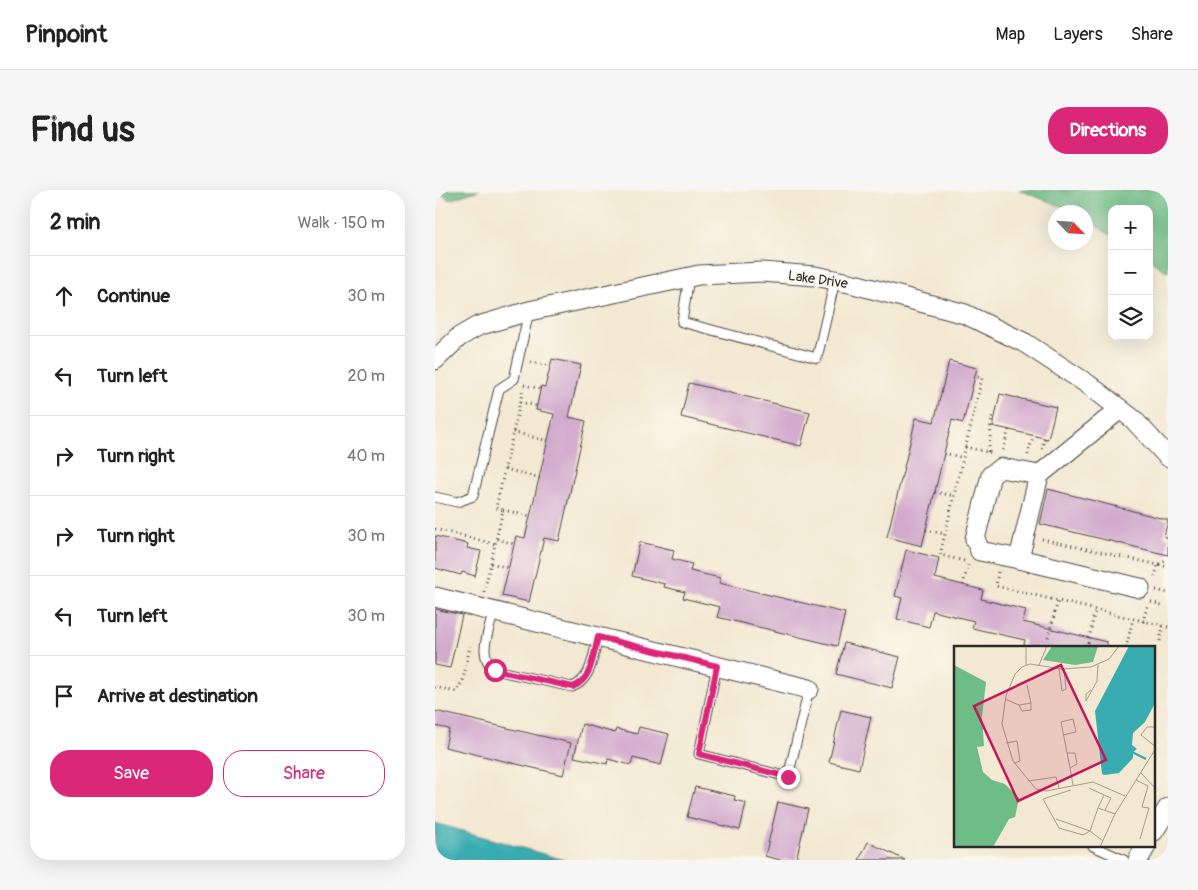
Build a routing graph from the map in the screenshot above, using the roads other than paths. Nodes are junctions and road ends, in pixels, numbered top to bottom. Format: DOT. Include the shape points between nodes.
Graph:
graph roads {
  1 [pos="689,277"];
  2 [pos="835,280"];
  3 [pos="529,311"];
  4 [pos="435,360"];
  5 [pos="1120,409"];
  6 [pos="1168,457"];
  7 [pos="1039,475"];
  8 [pos="435,496"];
  9 [pos="1019,560"];
  10 [pos="1144,595"];
  11 [pos="435,597"];
  12 [pos="487,610"];
  13 [pos="598,637"];
  14 [pos="717,666"];
  15 [pos="809,689"];
  16 [pos="1168,808"];
  17 [pos="1155,829"];
  18 [pos="1097,848"];
  19 [pos="1145,848"];
  20 [pos="1124,860"];
  21 [pos="1138,860"];
  1 -- 2 [label="street, Lake Drive" via="762,272"];
  1 -- 2 [label="lane" via="683,322 817,358"];
  1 -- 3 [label="street, Lake Drive"];
  2 -- 5 [label="street, Lake Drive" via="965,314 1025,343"];
  3 -- 4 [label="street, Lake Drive" via="478,326 459,337"];
  3 -- 8 [label="lane" via="514,379 499,389 473,496 457,502"];
  5 -- 6 [label="street, Lake Drive"];
  5 -- 7 [label="street"];
  7 -- 9 [label="street"];
  7 -- 9 [label="street" via="1001,468 991,475 975,540 980,551"];
  9 -- 10 [label="street"];
  11 -- 12 [label="street"];
  12 -- 13 [label="street"];
  12 -- 13 [label="lane" via="484,652 488,665 495,670 573,687 582,684 588,675"];
  13 -- 14 [label="street"];
  14 -- 15 [label="street"];
  14 -- 15 [label="lane" via="699,754 788,777"];
  16 -- 17 [label="street"];
  18 -- 20 [label="lane"];
  19 -- 21 [label="street"];
}
